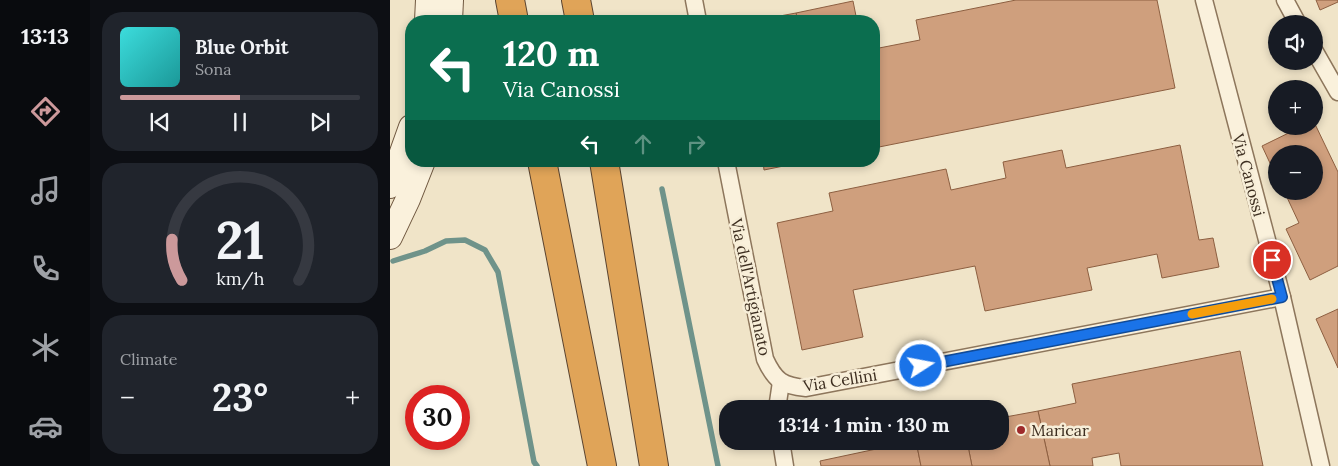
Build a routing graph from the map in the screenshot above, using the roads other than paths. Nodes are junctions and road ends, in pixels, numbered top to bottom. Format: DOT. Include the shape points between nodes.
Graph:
graph roads {
  1 [pos="428,0"];
  2 [pos="450,0"];
  3 [pos="510,0"];
  4 [pos="576,0"];
  5 [pos="694,0"];
  6 [pos="1204,0"];
  7 [pos="1285,0"];
  8 [pos="428,15"];
  9 [pos="450,15"];
  10 [pos="513,15"];
  11 [pos="579,15"];
  12 [pos="697,15"];
  13 [pos="1293,15"];
  14 [pos="1323,66"];
  15 [pos="1338,92"];
  16 [pos="405,144"];
  17 [pos="421,167"];
  18 [pos="543,167"];
  19 [pos="605,167"];
  20 [pos="727,167"];
  21 [pos="390,186"];
  22 [pos="390,237"];
  23 [pos="1282,297"];
  24 [pos="781,382"];
  25 [pos="778,400"];
  26 [pos="783,450"];
  27 [pos="602,466"];
  28 [pos="654,466"];
  29 [pos="786,466"];
  30 [pos="1321,466"];
  1 -- 8 [label="street"];
  2 -- 9 [label="street"];
  3 -- 10 [label="highway"];
  4 -- 11 [label="highway"];
  5 -- 12 [label="street"];
  6 -- 23 [label="street, Via Canossi"];
  7 -- 13 [label="street"];
  14 -- 15 [label="street"];
  16 -- 21 [label="street"];
  17 -- 22 [label="street"];
  18 -- 27 [label="highway"];
  19 -- 28 [label="highway"];
  20 -- 24 [label="street, Via dell'Artigianato" via="765,360"];
  23 -- 24 [label="street, Via Cellini" via="806,388 791,387"];
  23 -- 30 [label="street, Via Canossi"];
  24 -- 25 [label="street"];
  26 -- 29 [label="street"];
}
